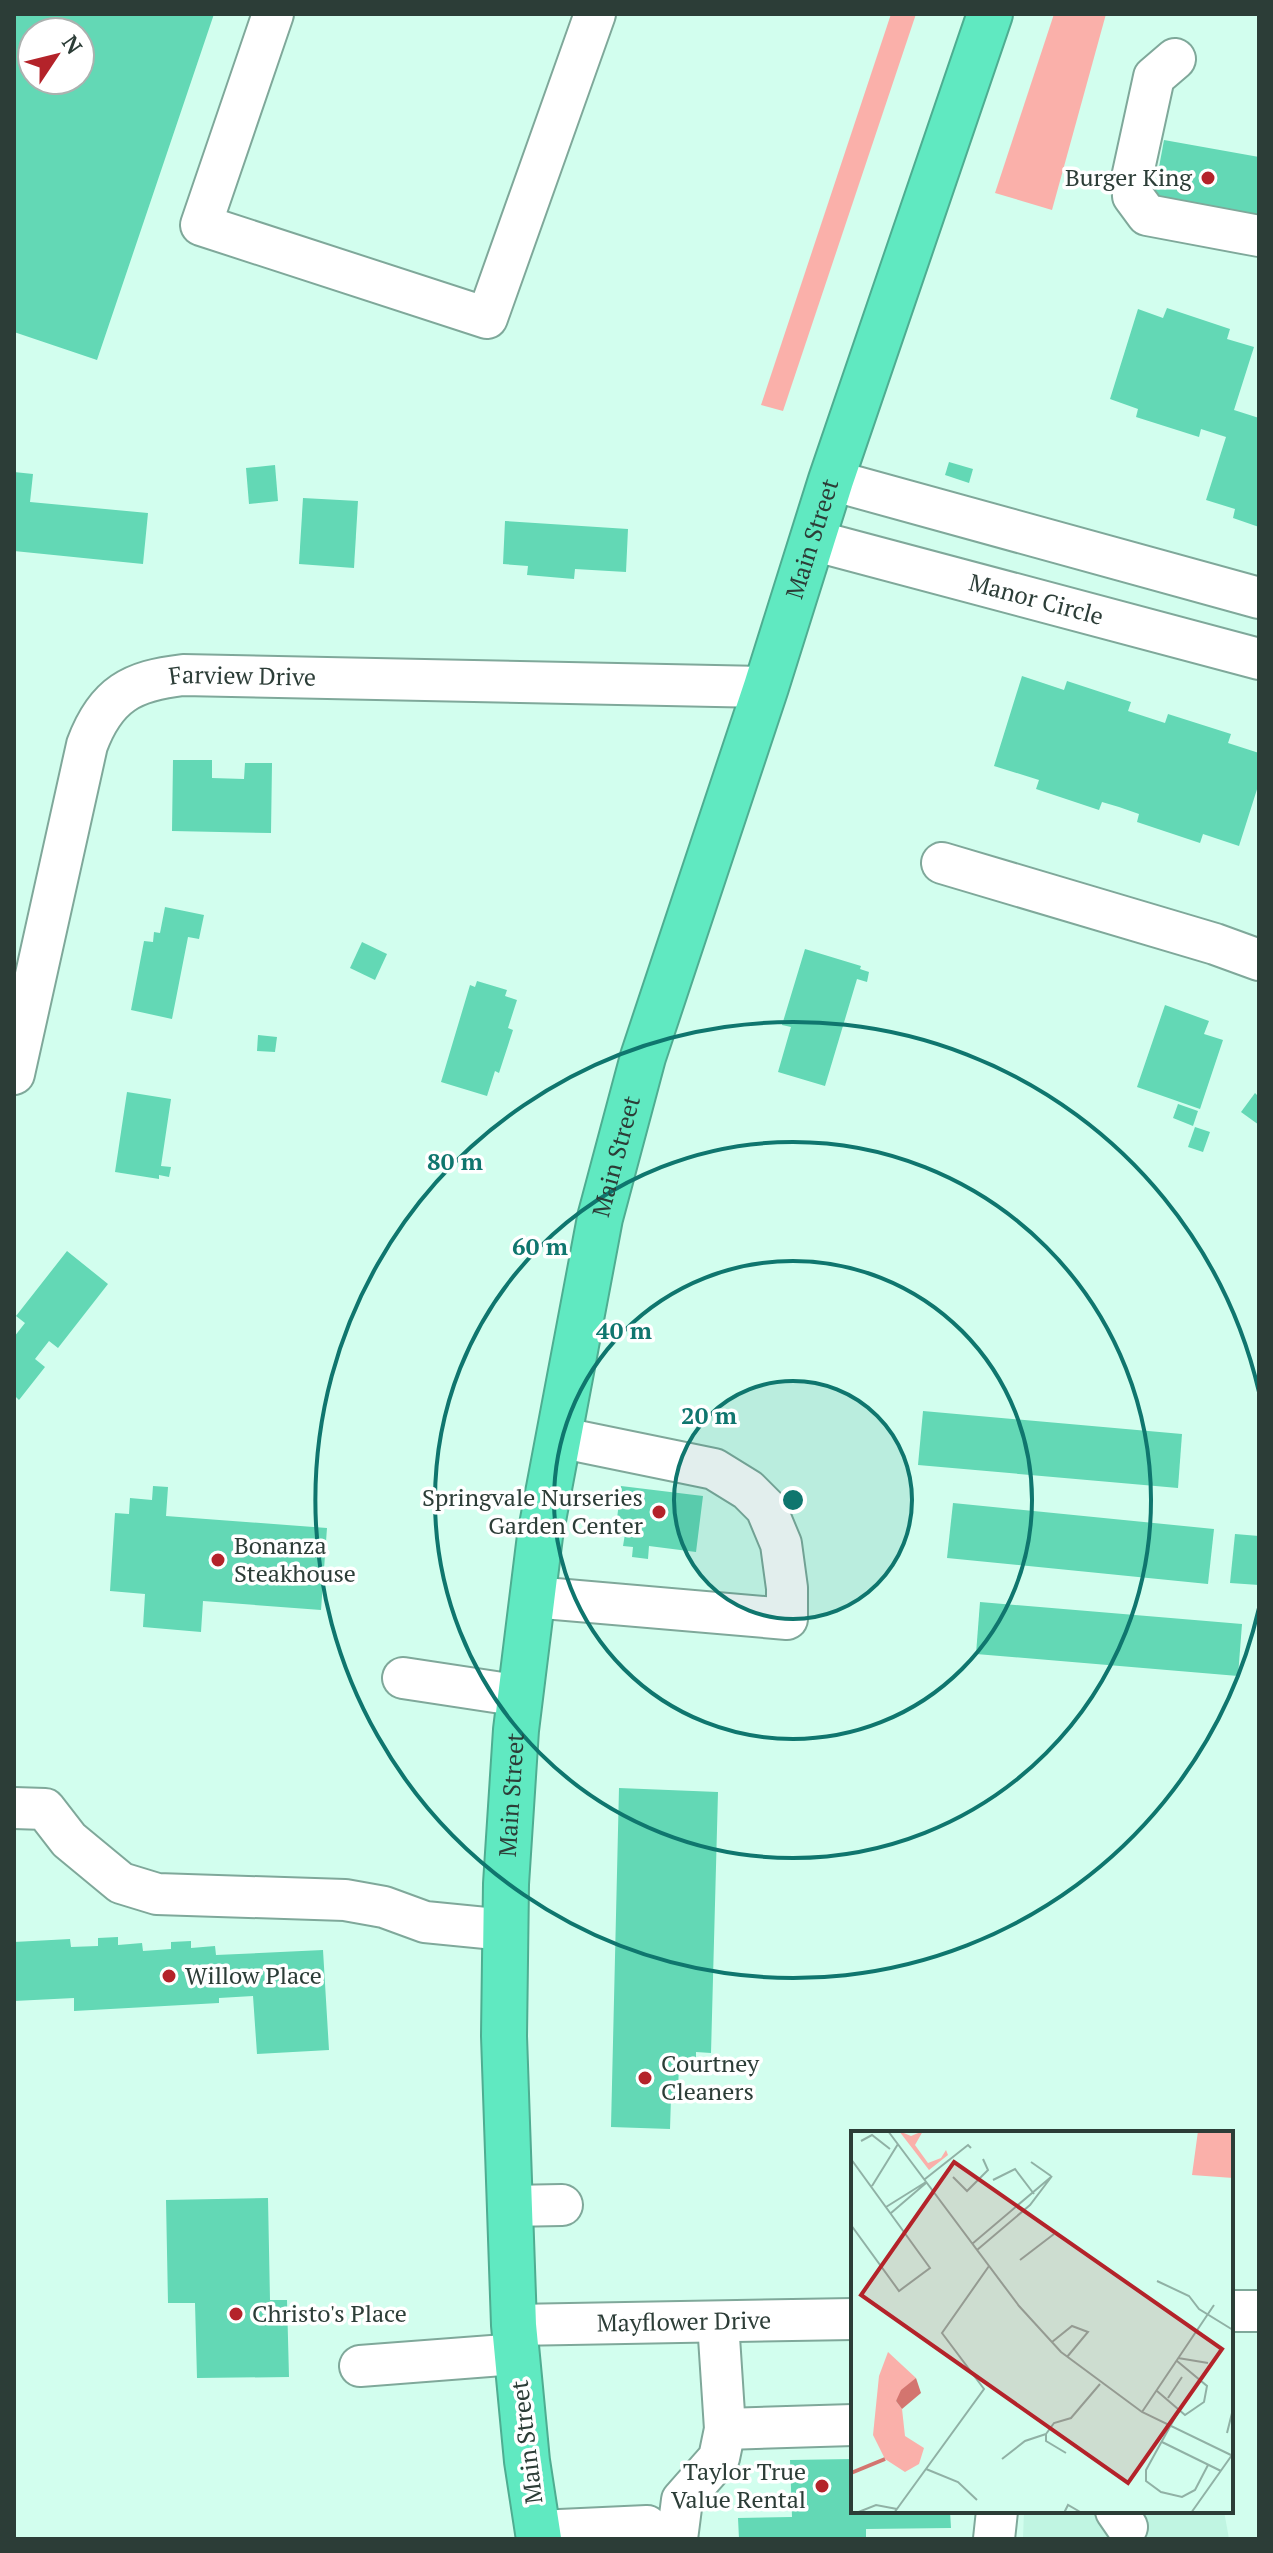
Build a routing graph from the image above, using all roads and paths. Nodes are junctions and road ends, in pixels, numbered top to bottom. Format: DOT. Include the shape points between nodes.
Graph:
graph roads {
  1 [pos="273,14"];
  2 [pos="595,14"];
  3 [pos="990,14"];
  4 [pos="1175,59"];
  5 [pos="1259,236"];
  6 [pos="831,480"];
  7 [pos="812,540"];
  8 [pos="1259,598"];
  9 [pos="1259,659"];
  10 [pos="766,687"];
  11 [pos="942,863"];
  12 [pos="1259,960"];
  13 [pos="14,1074"];
  14 [pos="558,1437"];
  15 [pos="532,1597"];
  16 [pos="403,1678"];
  17 [pos="521,1696"];
  18 [pos="14,1808"];
  19 [pos="506,1930"];
  20 [pos="562,2205"];
  21 [pos="508,2206"];
  22 [pos="1233,2311"];
  23 [pos="1259,2311"];
  24 [pos="851,2319"];
  25 [pos="718,2322"];
  26 [pos="515,2340"];
  27 [pos="360,2366"];
  28 [pos="851,2425"];
  29 [pos="725,2429"];
  30 [pos="997,2513"];
  31 [pos="538,2535"];
  32 [pos="661,2539"];
  33 [pos="677,2539"];
  34 [pos="994,2539"];
  1 -- 2 [label="street" via="201,225 487,318"];
  3 -- 6 [label="highway, Main Street"];
  4 -- 5 [label="street" via="1154,77 1132,178 1133,196 1147,215"];
  6 -- 7 [label="highway, Main Street"];
  6 -- 8 [label="street"];
  7 -- 9 [label="street, Manor Circle"];
  7 -- 10 [label="highway, Main Street"];
  10 -- 13 [label="street, Farview Drive" via="183,675 140,682 103,712 87,745"];
  10 -- 14 [label="highway, Main Street" via="643,1057 600,1218"];
  11 -- 12 [label="street"];
  14 -- 15 [label="highway, Main Street"];
  14 -- 15 [label="street" via="714,1469 748,1490 766,1508 781,1544 787,1619"];
  15 -- 17 [label="highway, Main Street"];
  16 -- 17 [label="street"];
  17 -- 19 [label="highway, Main Street"];
  18 -- 19 [label="street" via="45,1809 69,1840 121,1883 157,1894 345,1900 425,1922"];
  19 -- 21 [label="highway, Main Street"];
  20 -- 21 [label="street"];
  21 -- 26 [label="highway, Main Street"];
  22 -- 23 [label="street"];
  24 -- 25 [label="street, Mayflower Drive"];
  25 -- 26 [label="street, Mayflower Drive"];
  25 -- 29 [label="street"];
  26 -- 27 [label="street, Mayflower Drive"];
  26 -- 31 [label="highway, Main Street"];
  28 -- 29 [label="street"];
  29 -- 33 [label="street" via="719,2458 682,2500"];
  30 -- 34 [label="street"];
  31 -- 32 [label="street" via="647,2526"];
}
